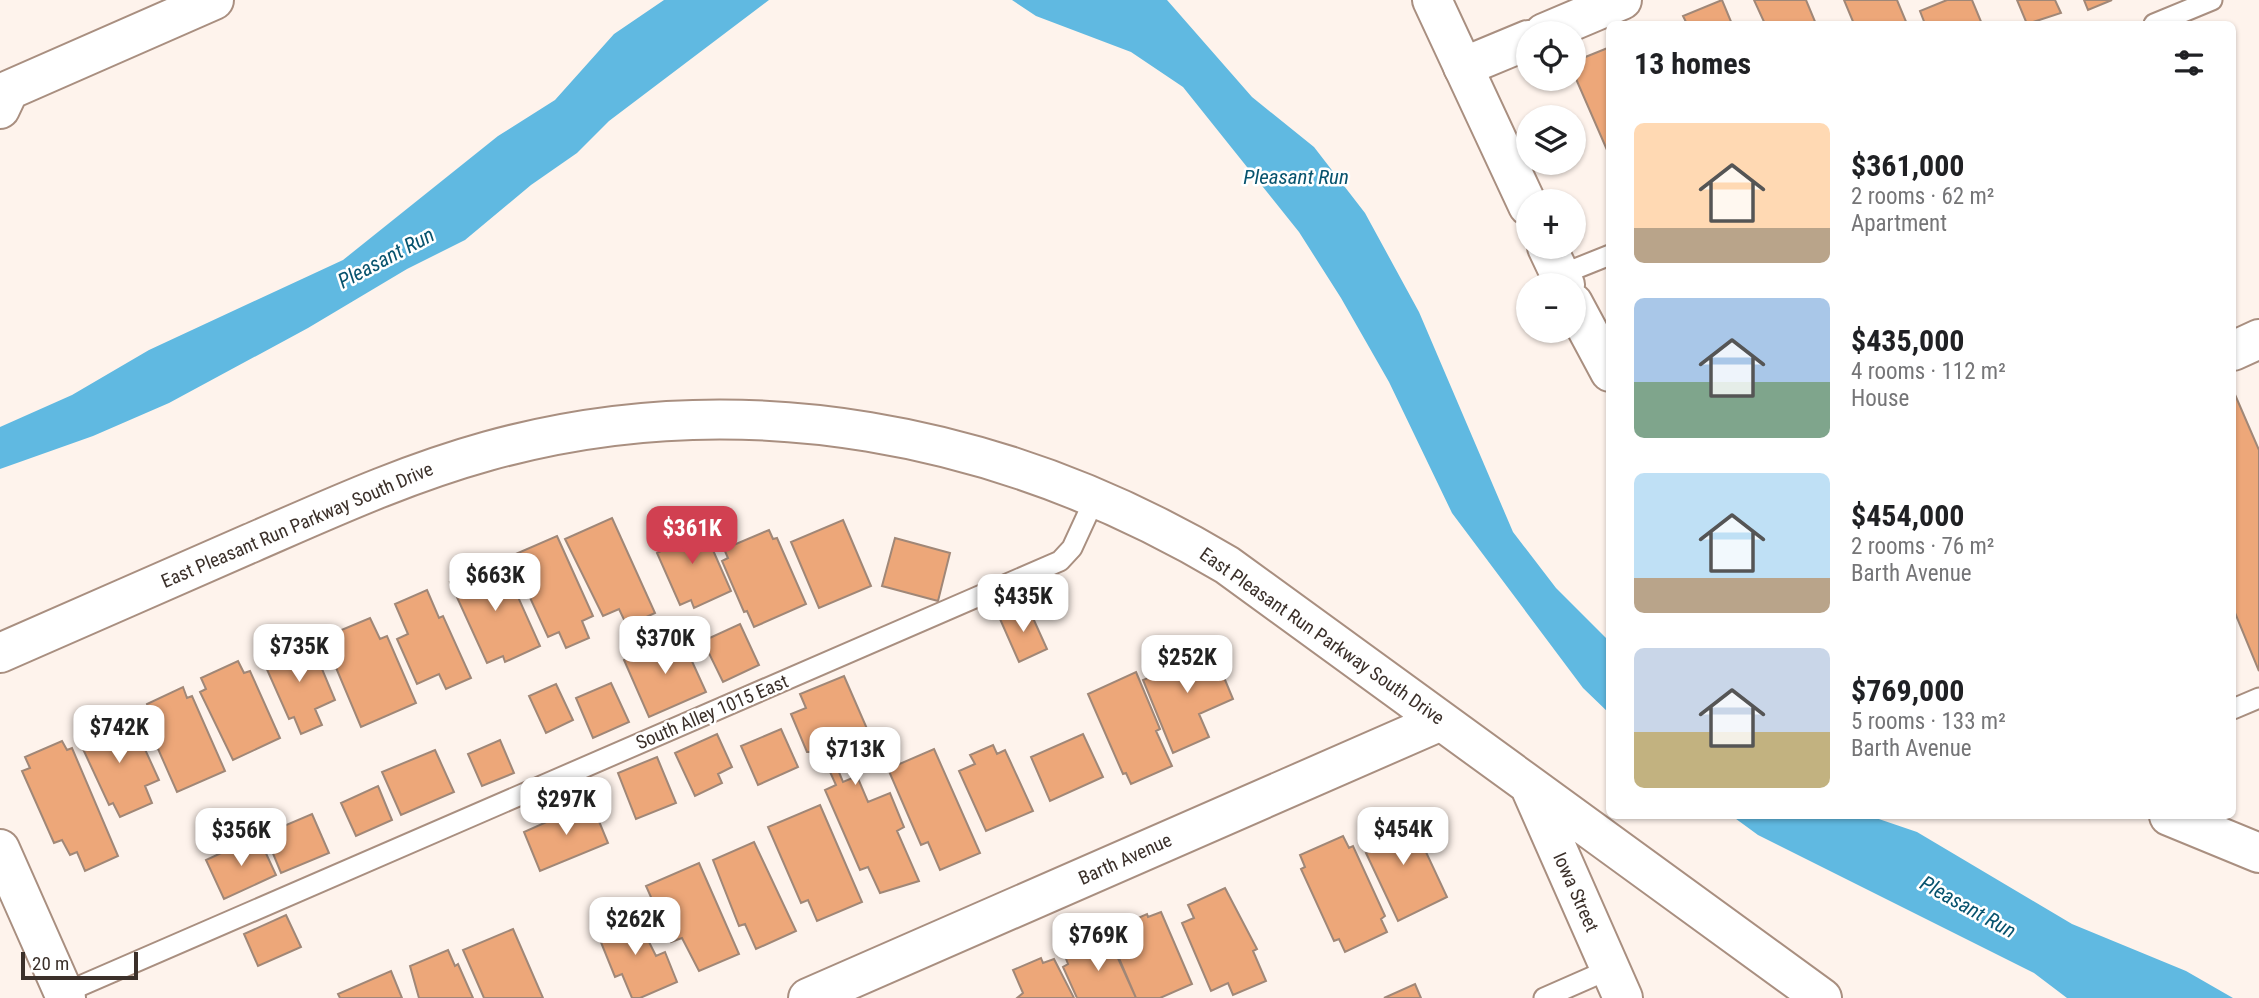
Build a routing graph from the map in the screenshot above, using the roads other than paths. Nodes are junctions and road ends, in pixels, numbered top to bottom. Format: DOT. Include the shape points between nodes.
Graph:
graph roads {
  1 [pos="214,0"];
  2 [pos="1432,0"];
  3 [pos="1622,0"];
  4 [pos="2212,0"];
  5 [pos="1572,21"];
  6 [pos="2161,21"];
  7 [pos="1516,45"];
  8 [pos="1463,67"];
  9 [pos="3,97"];
  10 [pos="1520,189"];
  11 [pos="1606,256"];
  12 [pos="1571,273"];
  13 [pos="1586,326"];
  14 [pos="2259,339"];
  15 [pos="2236,350"];
  16 [pos="1606,364"];
  17 [pos="1096,496"];
  18 [pos="0,653"];
  19 [pos="2259,698"];
  20 [pos="2236,708"];
  21 [pos="1441,721"];
  22 [pos="1529,785"];
  23 [pos="2176,819"];
  24 [pos="0,849"];
  25 [pos="2259,853"];
  26 [pos="1617,984"];
  27 [pos="65,995"];
  28 [pos="808,998"];
  29 [pos="1544,998"];
  30 [pos="1822,998"];
  1 -- 9 [label="street"];
  2 -- 8 [label="street"];
  3 -- 5 [label="street"];
  4 -- 6 [label="lane"];
  7 -- 8 [label="street"];
  8 -- 10 [label="street"];
  11 -- 12 [label="lane"];
  13 -- 16 [label="street"];
  14 -- 15 [label="street"];
  17 -- 18 [label="street, East Pleasant Run Parkway South Drive" via="966,452 826,426 694,422 594,430 489,451 392,482"];
  17 -- 21 [label="street, East Pleasant Run Parkway South Drive" via="1227,565"];
  17 -- 27 [label="lane, South Alley 1015 East" via="1072,548 1060,561"];
  19 -- 20 [label="lane"];
  21 -- 22 [label="street, East Pleasant Run Parkway South Drive"];
  21 -- 28 [label="street, Barth Avenue"];
  22 -- 26 [label="street, Iowa Street"];
  22 -- 30 [label="street, East Pleasant Run Parkway South Drive"];
  23 -- 25 [label="street"];
  24 -- 27 [label="street"];
  26 -- 29 [label="lane"];
}
